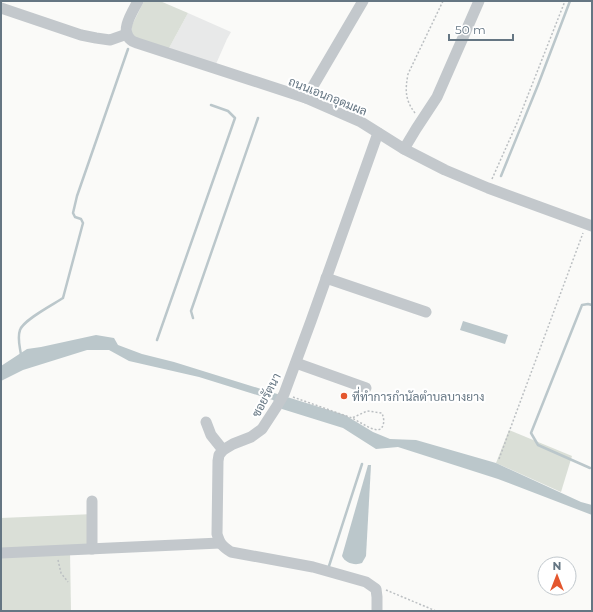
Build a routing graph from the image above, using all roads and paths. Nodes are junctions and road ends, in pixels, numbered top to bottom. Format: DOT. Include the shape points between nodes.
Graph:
graph roads {
  1 [pos="138,1"];
  2 [pos="363,1"];
  3 [pos="443,1"];
  4 [pos="479,1"];
  5 [pos="565,1"];
  6 [pos="1,8"];
  7 [pos="127,34"];
  8 [pos="306,98"];
  9 [pos="422,119"];
  10 [pos="378,133"];
  11 [pos="404,149"];
  12 [pos="488,188"];
  13 [pos="589,225"];
  14 [pos="326,278"];
  15 [pos="426,312"];
  16 [pos="296,363"];
  17 [pos="366,388"];
  18 [pos="284,393"];
  19 [pos="352,418"];
  20 [pos="206,422"];
  21 [pos="223,450"];
  22 [pos="499,459"];
  23 [pos="92,501"];
  24 [pos="220,543"];
  25 [pos="92,548"];
  26 [pos="57,550"];
  27 [pos="1,553"];
  28 [pos="68,582"];
  29 [pos="376,589"];
  30 [pos="377,611"];
  31 [pos="436,611"];
  1 -- 7 [label="street" via="128,21"];
  2 -- 8 [label="street"];
  3 -- 9 [label="path" via="408,74 405,87 410,105"];
  4 -- 9 [label="street" via="437,97"];
  5 -- 12 [label="path" via="517,123"];
  6 -- 7 [label="street" via="80,35 110,40"];
  7 -- 8 [label="street, ถนนเอนกอุดมผล" via="130,40 137,43"];
  8 -- 10 [label="street, ถนนเอนกอุดมผล" via="361,122"];
  9 -- 11 [label="street"];
  10 -- 11 [label="street, ถนนเอนกอุดมผล"];
  10 -- 14 [label="street, ซอยรัตนา"];
  11 -- 12 [label="street, ถนนเอนกอุดมผล"];
  12 -- 13 [label="street, ถนนเอนกอุดมผล"];
  13 -- 22 [label="path"];
  14 -- 15 [label="street"];
  14 -- 16 [label="street, ซอยรัตนา"];
  16 -- 17 [label="street"];
  16 -- 18 [label="street, ซอยรัตนา"];
  18 -- 19 [label="path"];
  18 -- 21 [label="street, ซอยรัตนา" via="262,430"];
  19 -- 19 [label="path" via="377,430 384,424 382,413 367,411"];
  20 -- 21 [label="street" via="211,435"];
  21 -- 24 [label="street" via="218,461 217,534"];
  23 -- 25 [label="street"];
  24 -- 25 [label="street"];
  24 -- 29 [label="street" via="231,552 313,568 366,582"];
  25 -- 26 [label="street"];
  26 -- 27 [label="street"];
  26 -- 28 [label="path" via="61,573"];
  29 -- 30 [label="street"];
  29 -- 31 [label="path" via="386,590"];
}
